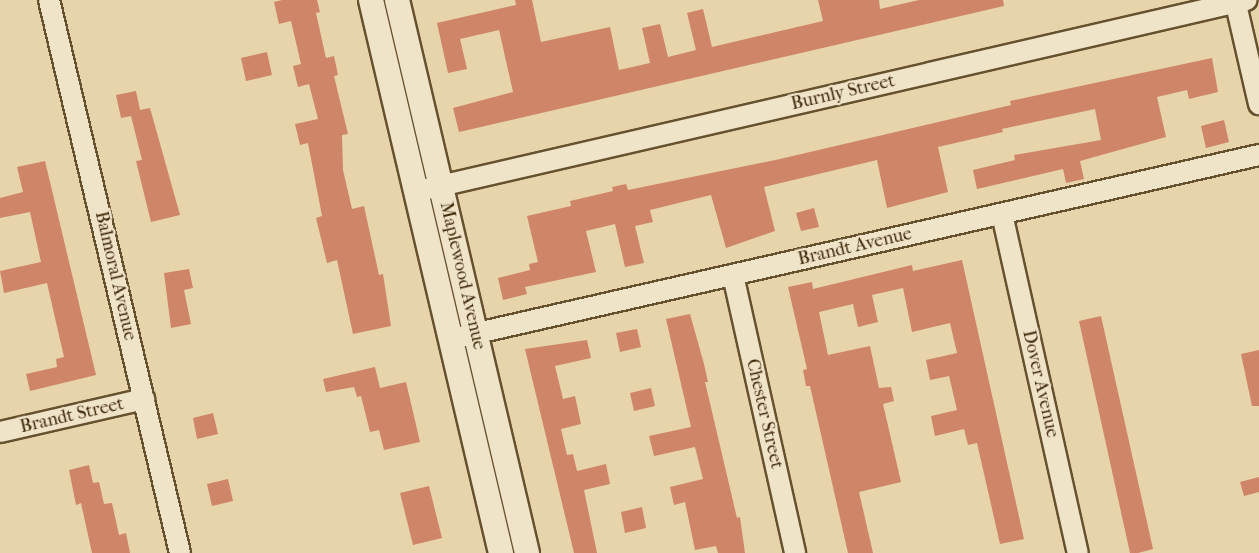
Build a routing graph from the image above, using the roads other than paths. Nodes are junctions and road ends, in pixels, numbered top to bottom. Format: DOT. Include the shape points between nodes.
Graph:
graph roads {
  1 [pos="49,0"];
  2 [pos="371,0"];
  3 [pos="397,0"];
  4 [pos="1238,1"];
  5 [pos="1259,104"];
  6 [pos="1259,155"];
  7 [pos="440,186"];
  8 [pos="416,191"];
  9 [pos="1002,214"];
  10 [pos="733,275"];
  11 [pos="476,333"];
  12 [pos="450,339"];
  13 [pos="144,399"];
  14 [pos="0,432"];
  15 [pos="180,553"];
  16 [pos="501,553"];
  17 [pos="527,553"];
  18 [pos="795,553"];
  19 [pos="1078,553"];
  1 -- 13 [label="street, Balmoral Avenue"];
  2 -- 8 [label="street, Maplewood Avenue"];
  3 -- 7 [label="street, Maplewood Avenue"];
  4 -- 5 [label="street"];
  4 -- 7 [label="street, Burnly Street"];
  6 -- 9 [label="street, Brandt Avenue"];
  7 -- 8 [label="street, Burnly Street"];
  7 -- 11 [label="street, Maplewood Avenue"];
  8 -- 12 [label="street, Maplewood Avenue"];
  9 -- 10 [label="street, Brandt Avenue"];
  9 -- 19 [label="street, Dover Avenue"];
  10 -- 11 [label="street, Brandt Avenue"];
  10 -- 18 [label="street, Chester Street"];
  11 -- 12 [label="street, Brandt Avenue"];
  11 -- 17 [label="street, Maplewood Avenue"];
  12 -- 16 [label="street, Maplewood Avenue"];
  13 -- 14 [label="street, Brandt Street"];
  13 -- 15 [label="street, Balmoral Avenue"];
}
